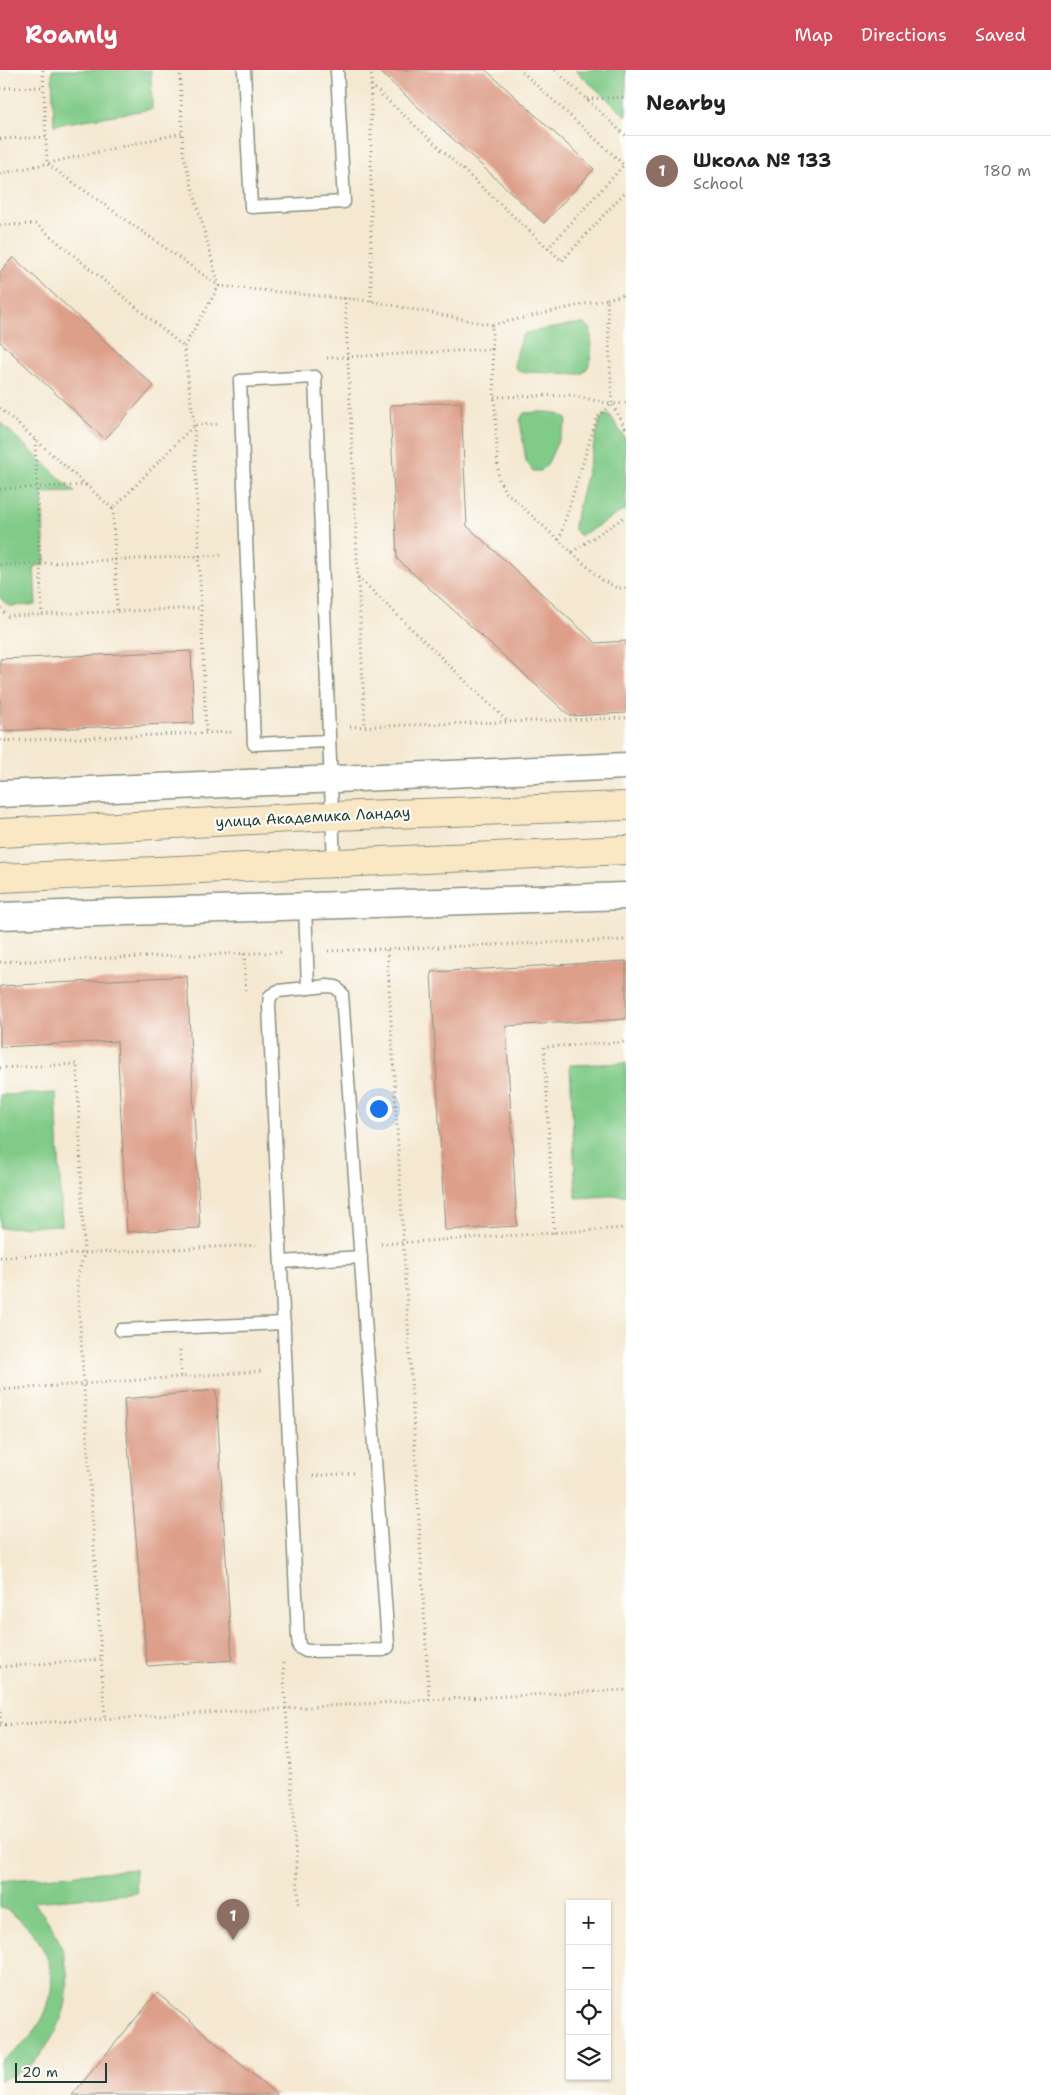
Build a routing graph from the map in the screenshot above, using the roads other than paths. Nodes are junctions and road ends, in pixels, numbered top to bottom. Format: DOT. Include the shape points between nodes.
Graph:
graph roads {
  1 [pos="244,70"];
  2 [pos="337,70"];
  3 [pos="329,741"];
  4 [pos="626,766"];
  5 [pos="330,779"];
  6 [pos="0,794"];
  7 [pos="626,806"];
  8 [pos="332,816"];
  9 [pos="0,833"];
  10 [pos="626,850"];
  11 [pos="334,863"];
  12 [pos="0,878"];
  13 [pos="626,896"];
  14 [pos="305,906"];
  15 [pos="0,916"];
  16 [pos="308,988"];
  17 [pos="360,1251"];
  18 [pos="281,1262"];
  19 [pos="284,1323"];
  20 [pos="121,1330"];
  1 -- 2 [label="lane" via="251,207 344,202"];
  3 -- 3 [label="lane" via="314,378 240,380 254,744"];
  3 -- 5 [label="lane"];
  4 -- 5 [label="street"];
  5 -- 6 [label="street"];
  5 -- 8 [label="lane"];
  7 -- 8 [label="street, улица Академика Ландау"];
  8 -- 9 [label="street, улица Академика Ландау"];
  8 -- 11 [label="lane"];
  10 -- 11 [label="street"];
  11 -- 12 [label="street"];
  13 -- 14 [label="street"];
  14 -- 15 [label="street"];
  14 -- 16 [label="lane"];
  16 -- 17 [label="lane" via="336,987 342,994"];
  16 -- 18 [label="lane" via="278,991 270,996 269,1005"];
  17 -- 18 [label="lane"];
  17 -- 19 [label="lane" via="388,1643 383,1650 306,1651 299,1647"];
  18 -- 19 [label="lane"];
  19 -- 20 [label="lane"];
}
